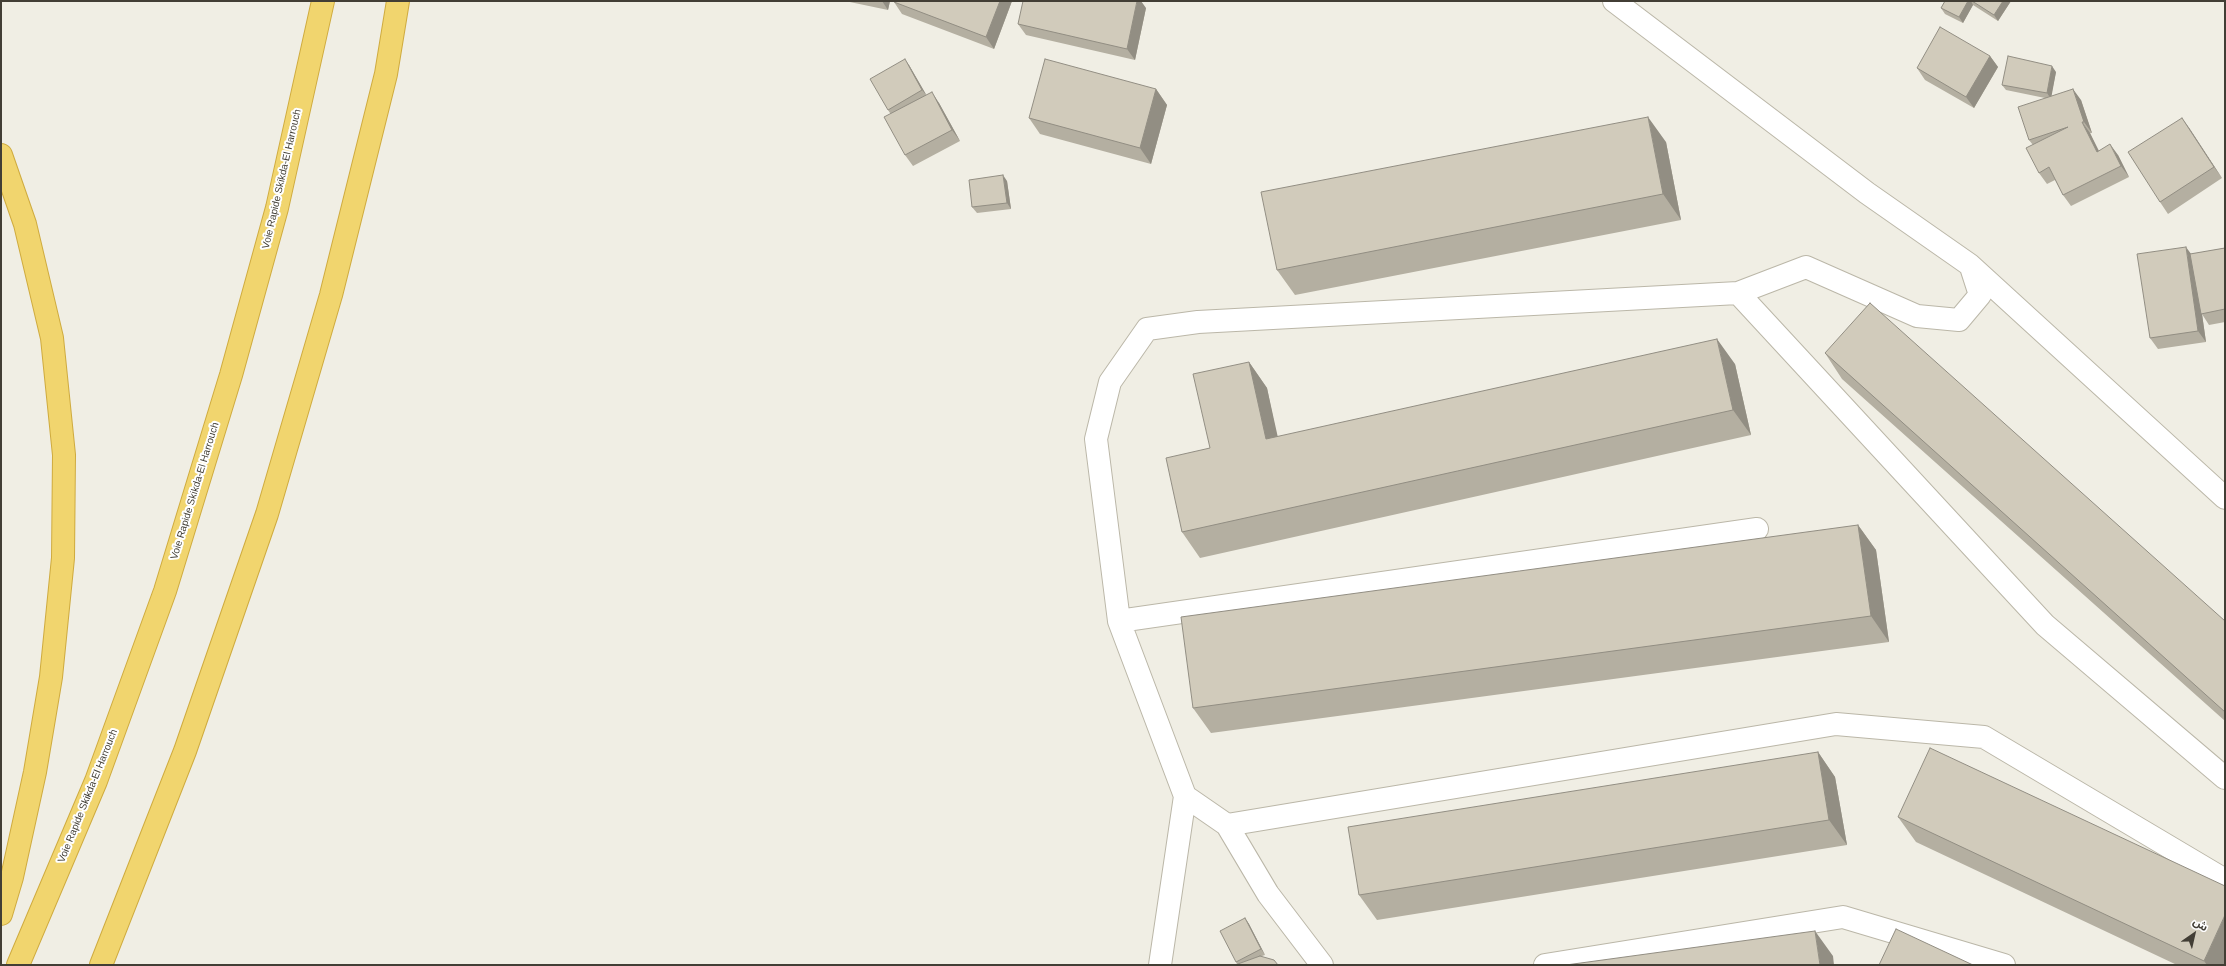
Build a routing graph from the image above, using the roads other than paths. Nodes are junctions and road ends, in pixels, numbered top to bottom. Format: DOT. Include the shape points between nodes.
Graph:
graph roads {
  1 [pos="323,1"];
  2 [pos="398,1"];
  3 [pos="1614,1"];
  4 [pos="1,155"];
  5 [pos="1970,265"];
  6 [pos="1738,293"];
  7 [pos="2225,498"];
  8 [pos="1757,529"];
  9 [pos="1119,621"];
  10 [pos="2225,778"];
  11 [pos="1185,796"];
  12 [pos="1227,825"];
  13 [pos="2225,880"];
  14 [pos="1,914"];
  15 [pos="18,965"];
  16 [pos="101,965"];
  17 [pos="1160,965"];
  18 [pos="1322,965"];
  19 [pos="1545,965"];
  20 [pos="2004,965"];
  1 -- 15 [label="highway, Voie Rapide Skikda-El Harrouch" via="277,208 231,375 165,591 96,781"];
  2 -- 16 [label="highway" via="386,74 331,295 267,514 185,751"];
  3 -- 5 [label="street" via="1867,193"];
  4 -- 14 [label="highway" via="25,224 52,338 64,455 63,558 51,677 35,772 12,877"];
  5 -- 6 [label="street" via="1980,295 1959,320 1917,316 1806,267"];
  5 -- 7 [label="street"];
  6 -- 9 [label="street" via="1198,322 1147,329 1110,382 1096,440"];
  6 -- 10 [label="street" via="2045,625"];
  8 -- 9 [label="street"];
  9 -- 11 [label="street"];
  11 -- 12 [label="street"];
  11 -- 17 [label="street"];
  12 -- 13 [label="street" via="1836,724 1984,737"];
  12 -- 18 [label="street" via="1268,894"];
  19 -- 20 [label="street" via="1843,918"];
}
